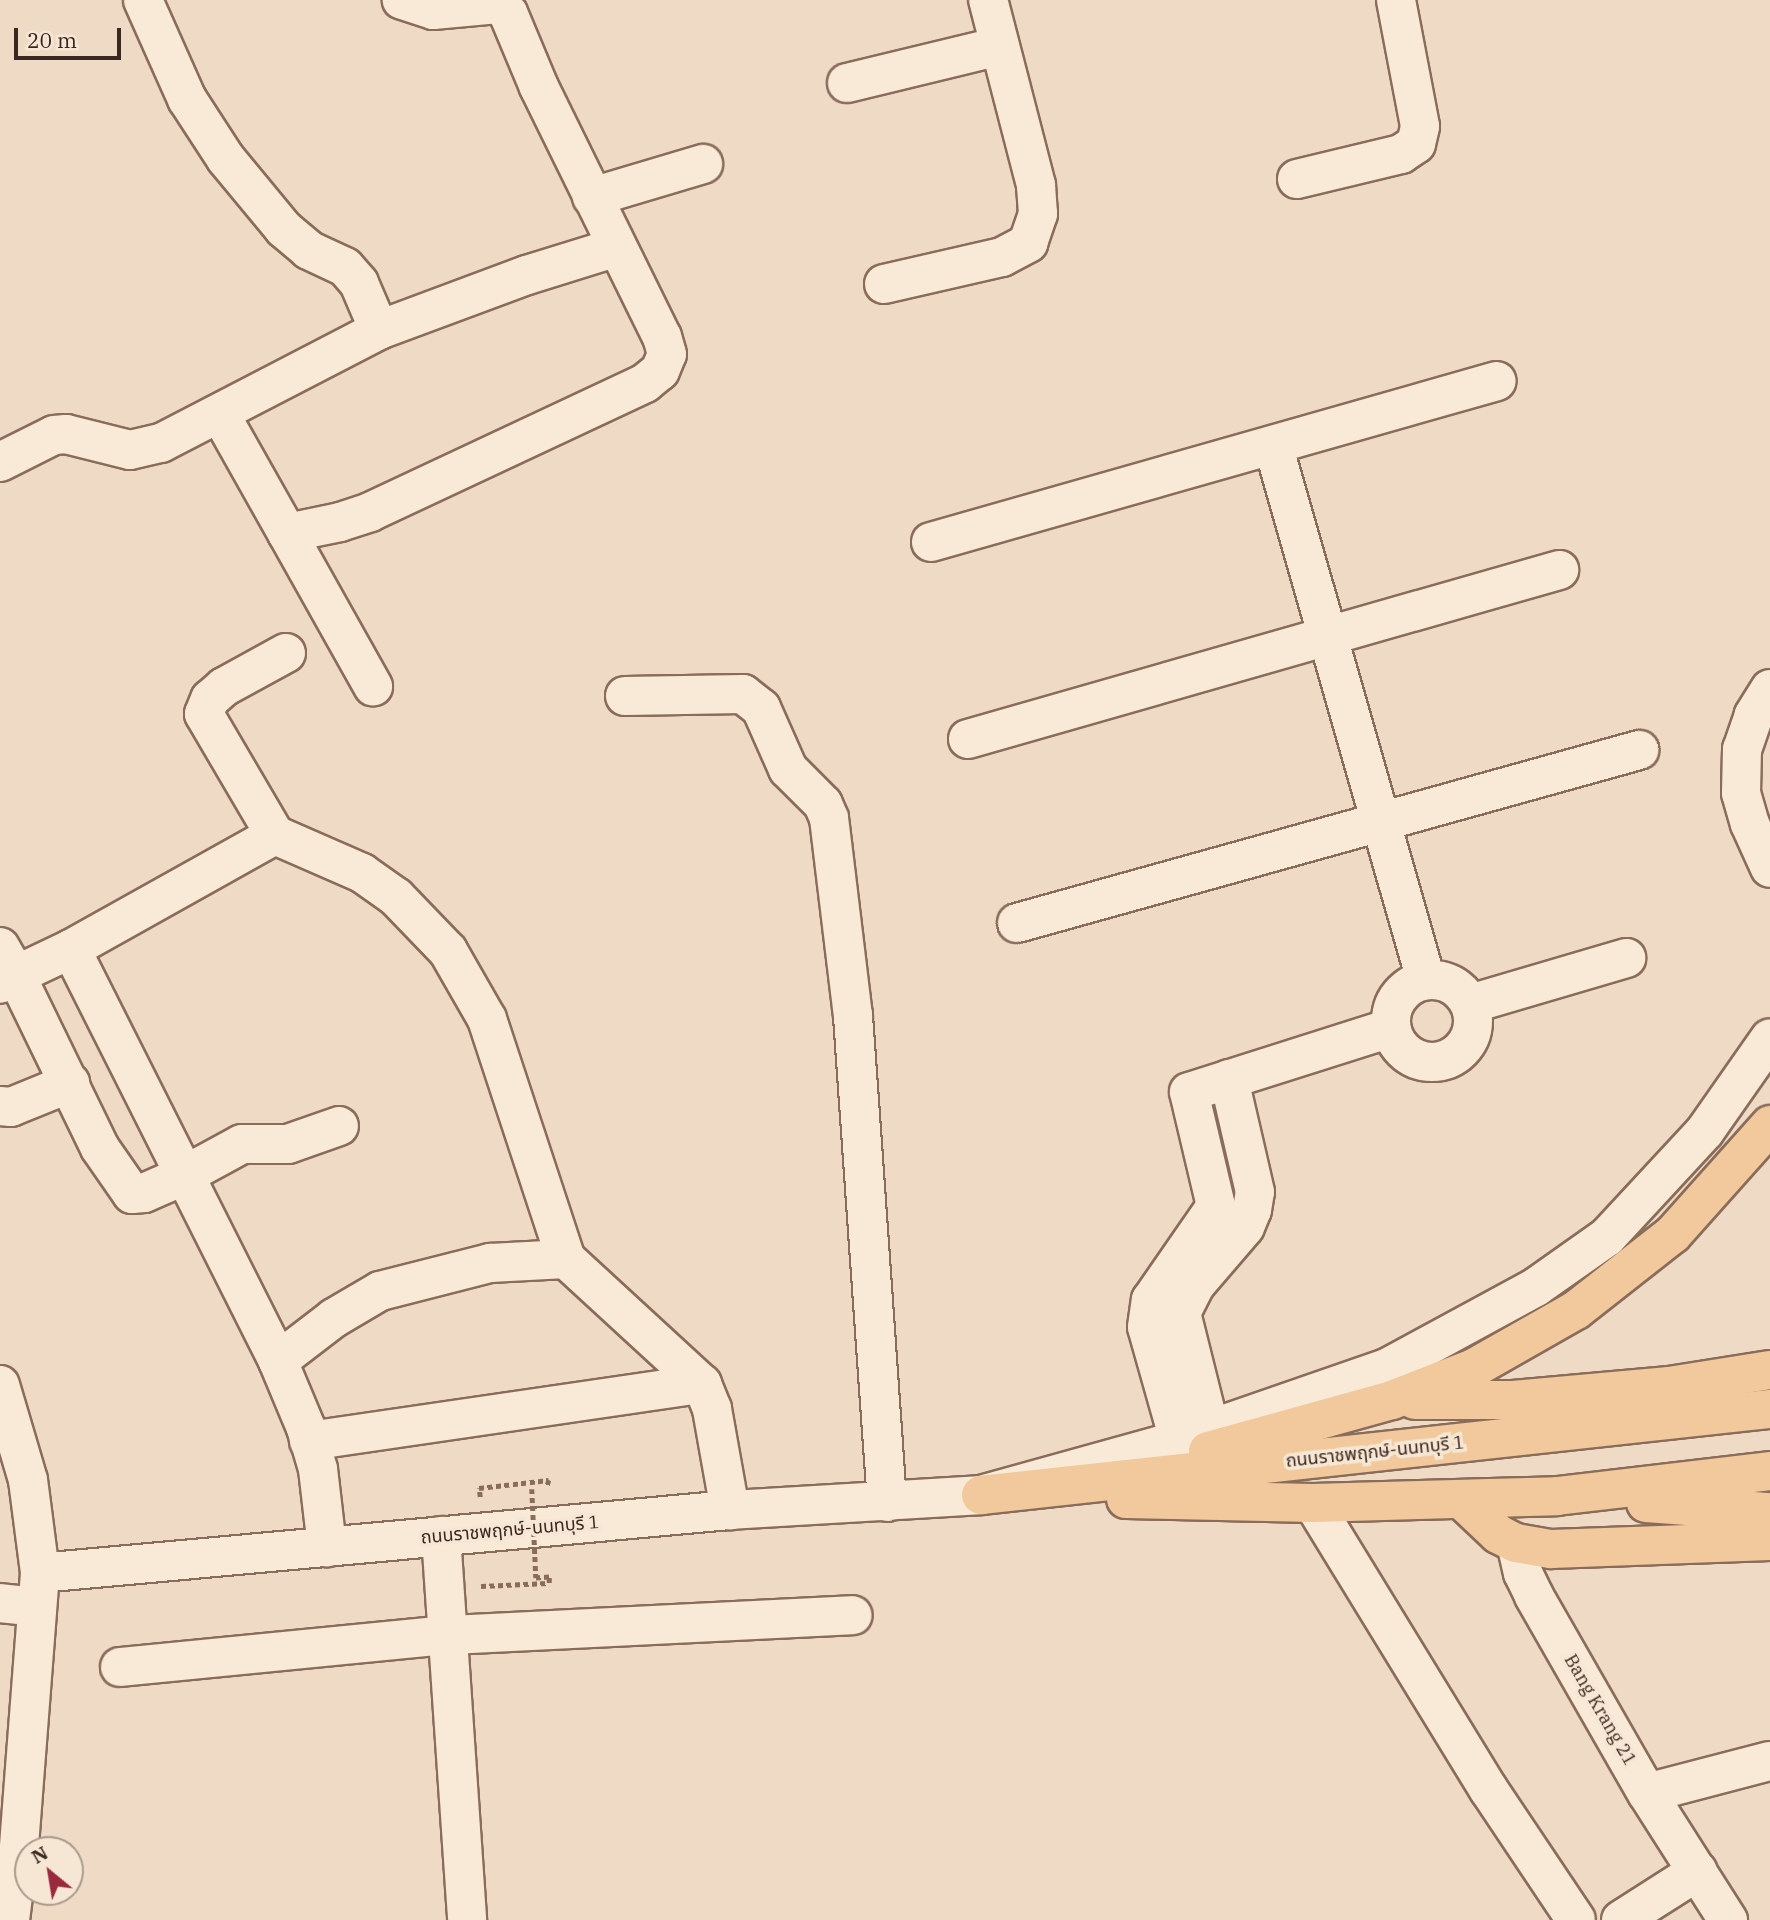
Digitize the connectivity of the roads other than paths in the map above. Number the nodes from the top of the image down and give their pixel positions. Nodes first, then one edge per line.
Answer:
1 (143, 0) edge
2 (402, 0) edge
3 (988, 0) edge
4 (1396, 0) edge
5 (1000, 46) junction
6 (847, 83) dead end
7 (703, 164) dead end
8 (1297, 179) dead end
9 (592, 197) junction
10 (617, 247) junction
11 (884, 284) dead end
12 (379, 330) junction
13 (1497, 381) dead end
14 (220, 414) junction
15 (1273, 445) junction
16 (0, 462) edge
17 (287, 533) junction
18 (931, 542) dead end
19 (1559, 570) dead end
20 (1328, 636) junction
21 (286, 653) dead end
22 (373, 686) dead end
23 (1770, 689) edge
24 (625, 696) dead end
25 (968, 739) dead end
26 (1639, 750) dead end
27 (1381, 821) junction
28 (275, 835) junction
29 (1770, 867) edge
30 (1017, 923) dead end
31 (71, 949) junction
32 (1626, 958) dead end
33 (5, 969) edge
34 (1426, 980) junction
35 (1470, 1004) junction
36 (1391, 1028) junction
37 (1770, 1038) edge
38 (1229, 1079) junction
39 (70, 1083) junction
40 (0, 1106) edge
41 (1770, 1125) edge
42 (339, 1126) dead end
43 (183, 1176) junction
44 (566, 1259) junction
45 (278, 1361) junction
46 (1770, 1370) edge
47 (702, 1384) junction
48 (1392, 1400) junction
49 (2, 1402) edge
50 (1770, 1409) edge
51 (1194, 1434) junction
52 (309, 1441) junction
53 (1770, 1471) edge
54 (1098, 1481) junction
55 (981, 1495) junction
56 (1558, 1496) junction
57 (1461, 1499) junction
58 (887, 1502) junction
59 (1313, 1503) junction
60 (730, 1510) junction
61 (1770, 1512) edge
62 (441, 1536) junction
63 (1770, 1541) edge
64 (1517, 1543) junction
65 (327, 1547) junction
66 (38, 1590) junction
67 (0, 1603) edge
68 (853, 1615) dead end
69 (449, 1635) junction
70 (120, 1667) dead end
71 (1770, 1761) edge
72 (1647, 1793) junction
73 (9, 1859) edge
74 (1698, 1871) junction
75 (9, 1920) edge
76 (467, 1920) edge
77 (1576, 1920) edge
78 (1621, 1920) edge
79 (1728, 1920) edge

1 - 12 street
2 - 9 street
3 - 5 street
4 - 8 street
5 - 6 street
5 - 11 street
7 - 9 street
9 - 10 street
10 - 12 street
10 - 17 street
12 - 14 street
13 - 15 street
14 - 16 street
14 - 17 street
15 - 18 street
15 - 20 street
17 - 22 street
19 - 20 street
20 - 25 street
20 - 27 street
21 - 28 street
23 - 29 street
24 - 58 street
26 - 27 street
27 - 30 street
27 - 34 street
28 - 31 street
28 - 44 street
31 - 33 street
31 - 43 street
32 - 35 street
33 - 39 street
34 - 35 street
34 - 36 street
35 - 36 street
36 - 38 street
37 - 51 street
38 - 51 street
38 - 51 street
39 - 40 street
39 - 43 street
41 - 48 main road
42 - 43 street
43 - 45 street
44 - 45 street
44 - 47 street
45 - 52 street
46 - 48 main road
47 - 52 street
47 - 60 street
48 - 54 main road
49 - 66 street
50 - 54 main road, ถนนราชพฤกษ์-นนทบุรี 1
51 - 55 street
52 - 65 street
53 - 56 main road, ถนนราชพฤกษ์-นนทบุรี 1
54 - 55 main road, ถนนราชพฤกษ์-นนทบุรี 1
55 - 58 street, ถนนราชพฤกษ์-นนทบุรี 1
55 - 59 main road, ถนนราชพฤกษ์-นนทบุรี 1
56 - 57 main road, ถนนราชพฤกษ์-นนทบุรี 1
56 - 61 main road
57 - 59 main road, ถนนราชพฤกษ์-นนทบุรี 1
57 - 64 main road
58 - 60 street, ถนนราชพฤกษ์-นนทบุรี 1
59 - 77 street
60 - 62 street, ถนนราชพฤกษ์-นนทบุรี 1
62 - 65 street, ถนนราชพฤกษ์-นนทบุรี 1
62 - 69 street
63 - 64 main road
64 - 72 street, Bang Krang 21
65 - 66 street, ถนนราชพฤกษ์-นนทบุรี 1
66 - 67 street, ถนนราชพฤกษ์-นนทบุรี 1
66 - 73 street
68 - 69 street
69 - 70 street
69 - 76 street
71 - 72 street
72 - 74 street, Bang Krang 21
73 - 75 street
74 - 78 street
74 - 79 street, Bang Krang 21

